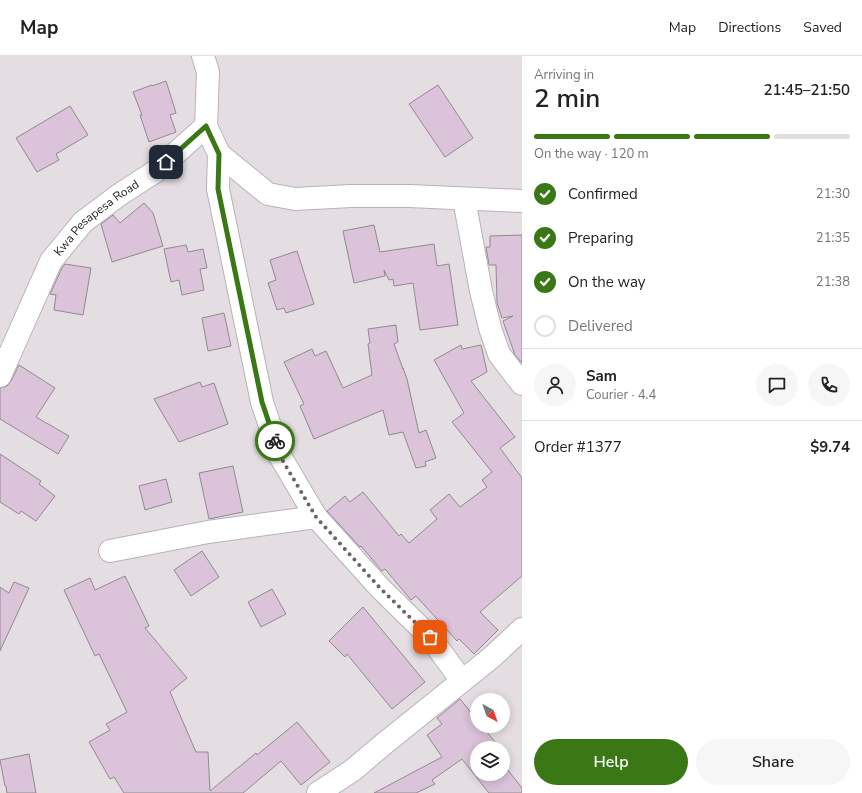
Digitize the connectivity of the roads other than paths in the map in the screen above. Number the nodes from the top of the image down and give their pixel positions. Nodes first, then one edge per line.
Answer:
1 (203, 56) edge
2 (206, 126) junction
3 (219, 154) junction
4 (464, 199) junction
5 (522, 202) edge
6 (0, 376) edge
7 (522, 384) edge
8 (316, 517) junction
9 (110, 551) dead end
10 (522, 629) edge
11 (462, 681) junction
12 (318, 793) edge

1 - 2 street
2 - 3 street
2 - 6 street, Kwa Pesapesa Road
3 - 4 street
3 - 8 street
4 - 5 street
4 - 7 street
8 - 9 street
8 - 11 street
10 - 11 street
11 - 12 street

